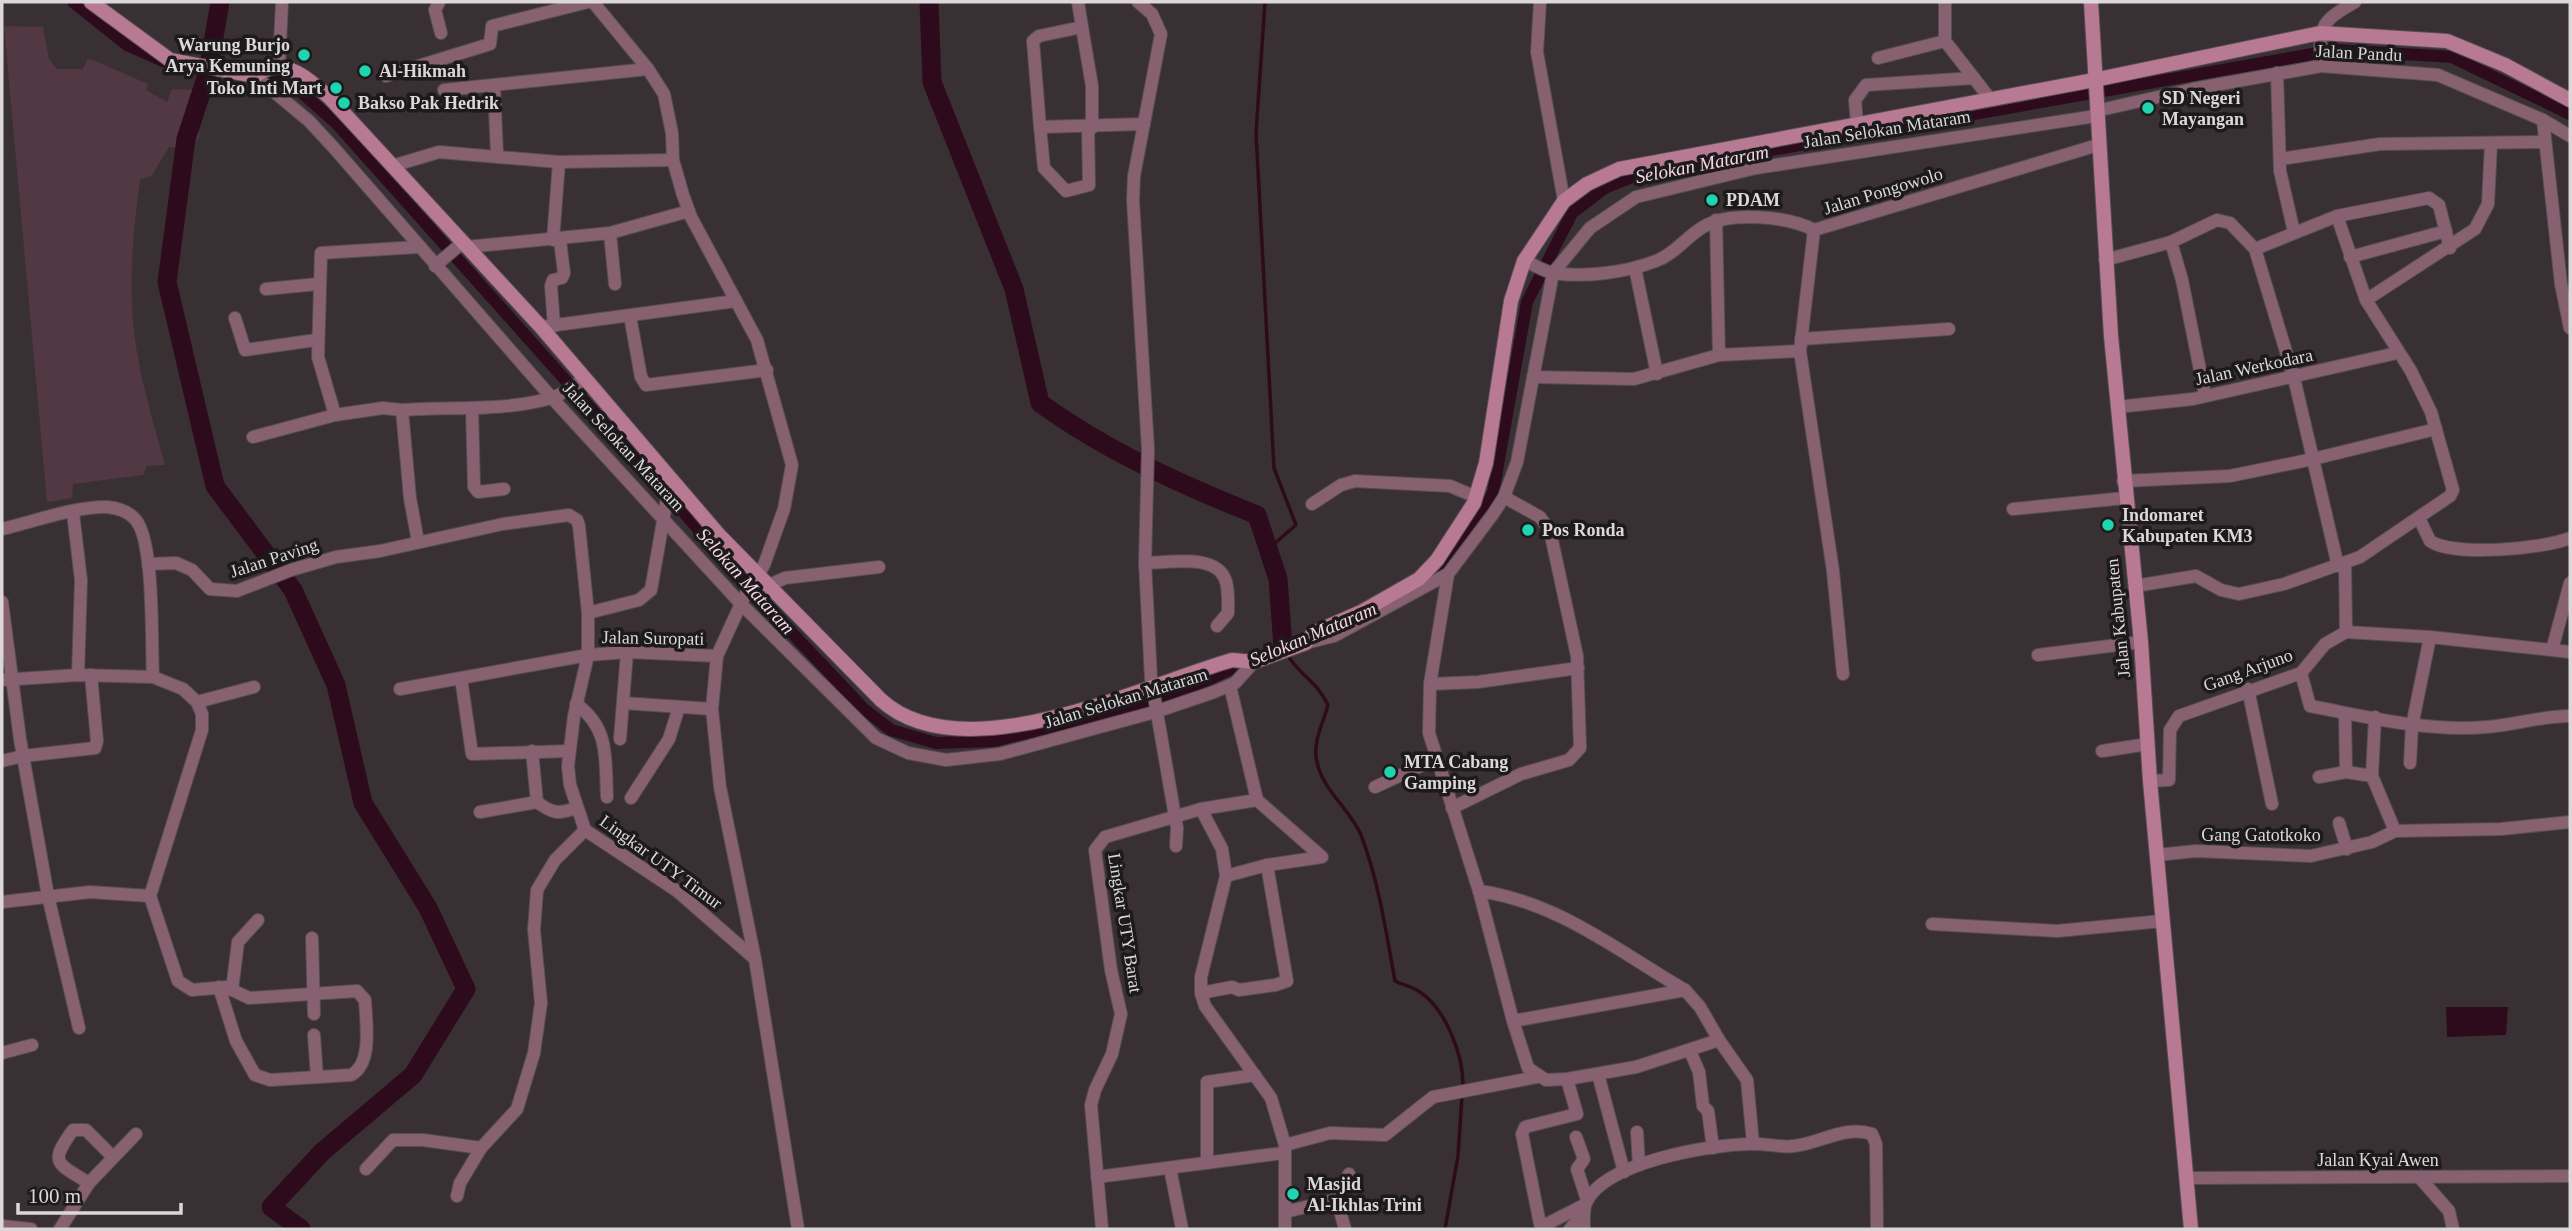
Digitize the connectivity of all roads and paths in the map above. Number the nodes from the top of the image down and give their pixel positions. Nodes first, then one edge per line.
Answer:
1 (91, 2) edge
2 (282, 2) edge
3 (439, 2) edge
4 (591, 2) edge
5 (1078, 2) edge
6 (1138, 2) edge
7 (1540, 2) edge
8 (1945, 2) edge
9 (2091, 2) edge
10 (2355, 2) edge
11 (1083, 27) junction
12 (441, 33) dead end
13 (2319, 38) junction
14 (1945, 41) junction
15 (1878, 58) dead end
16 (2321, 64) junction
17 (279, 65) junction
18 (648, 69) junction
19 (255, 73) junction
20 (2277, 73) junction
21 (386, 76) dead end
22 (1974, 78) junction
23 (2094, 82) junction
24 (494, 86) junction
25 (444, 90) dead end
26 (1991, 100) junction
27 (2570, 100) edge
28 (2096, 112) junction
29 (2543, 120) junction
30 (1144, 124) junction
31 (1857, 124) junction
32 (1040, 127) junction
33 (1090, 128) junction
34 (2570, 136) edge
35 (2544, 142) junction
36 (2491, 143) junction
37 (2098, 145) junction
38 (497, 155) junction
39 (2280, 159) junction
40 (673, 160) junction
41 (559, 162) junction
42 (392, 166) junction
43 (1564, 201) junction
44 (689, 211) junction
45 (2337, 216) junction
46 (1716, 220) junction
47 (1814, 230) junction
48 (2446, 230) junction
49 (2294, 232) junction
50 (610, 233) junction
51 (556, 240) junction
52 (2171, 242) junction
53 (462, 246) junction
54 (418, 247) junction
55 (2450, 248) junction
56 (2255, 249) junction
57 (2350, 257) junction
58 (2105, 260) junction
59 (1528, 262) junction
60 (438, 264) junction
61 (1635, 268) junction
62 (1549, 271) junction
63 (318, 284) junction
64 (614, 284) dead end
65 (266, 289) dead end
66 (2366, 300) junction
67 (736, 301) junction
68 (630, 316) junction
69 (235, 318) dead end
70 (548, 326) junction
71 (2570, 328) edge
72 (1950, 329) dead end
73 (316, 340) junction
74 (1801, 345) junction
75 (2397, 353) junction
76 (1719, 355) junction
77 (767, 370) junction
78 (1657, 374) junction
79 (1533, 377) junction
80 (2294, 378) junction
81 (579, 383) junction
82 (2205, 395) junction
83 (554, 397) junction
84 (2117, 407) junction
85 (472, 408) junction
86 (402, 411) junction
87 (335, 415) junction
88 (2436, 429) junction
89 (253, 437) dead end
90 (2313, 459) junction
91 (2123, 481) junction
92 (669, 484) junction
93 (504, 489) dead end
94 (1504, 497) junction
95 (2125, 498) junction
96 (1312, 504) dead end
97 (1482, 506) junction
98 (2013, 509) dead end
99 (73, 513) junction
100 (663, 515) junction
101 (2419, 518) junction
102 (2, 528) edge
103 (2570, 538) edge
104 (418, 542) junction
105 (148, 564) junction
106 (1146, 564) junction
107 (2341, 565) junction
108 (879, 567) dead end
109 (1448, 574) junction
110 (760, 580) junction
111 (2570, 583) edge
112 (2135, 586) junction
113 (743, 600) junction
114 (2, 602) edge
115 (588, 613) junction
116 (1217, 626) dead end
117 (2346, 632) junction
118 (2430, 637) junction
119 (1307, 640) junction
120 (2141, 642) junction
121 (2552, 650) junction
122 (627, 652) junction
123 (2570, 652) edge
124 (588, 655) junction
125 (2038, 655) dead end
126 (717, 656) junction
127 (1258, 660) junction
128 (1578, 668) junction
129 (2301, 673) junction
130 (1843, 674) dead end
131 (85, 675) junction
132 (153, 677) junction
133 (461, 678) junction
134 (7, 680) edge
135 (1430, 684) junction
136 (1230, 686) junction
137 (254, 687) dead end
138 (400, 689) dead end
139 (2248, 689) junction
140 (1154, 691) junction
141 (197, 702) junction
142 (623, 702) junction
143 (576, 704) junction
144 (679, 707) junction
145 (712, 709) junction
146 (1155, 710) junction
147 (2345, 715) junction
148 (2570, 716) edge
149 (2375, 717) junction
150 (2412, 726) junction
151 (620, 739) dead end
152 (2148, 744) junction
153 (531, 751) junction
154 (569, 751) junction
155 (2102, 751) dead end
156 (23, 755) junction
157 (1436, 759) junction
158 (2, 761) edge
159 (2410, 763) dead end
160 (2346, 772) junction
161 (2372, 776) junction
162 (2319, 777) dead end
163 (2150, 782) junction
164 (1375, 787) dead end
165 (607, 797) dead end
166 (631, 797) dead end
167 (1257, 800) junction
168 (537, 802) junction
169 (2272, 804) dead end
170 (577, 808) junction
171 (1452, 808) junction
172 (1201, 809) junction
173 (480, 812) dead end
174 (1174, 814) junction
175 (2570, 822) edge
176 (2339, 823) dead end
177 (585, 830) junction
178 (2395, 831) junction
179 (1176, 846) dead end
180 (2347, 849) junction
181 (2157, 855) junction
182 (1267, 866) junction
183 (1227, 876) junction
184 (1479, 891) junction
185 (48, 896) junction
186 (150, 896) junction
187 (2, 902) edge
188 (258, 920) dead end
189 (2162, 921) junction
190 (1932, 924) dead end
191 (312, 938) dead end
192 (755, 959) junction
193 (219, 987) junction
194 (232, 990) junction
195 (1685, 990) junction
196 (313, 993) junction
197 (1201, 993) junction
198 (314, 1014) dead end
199 (1513, 1021) junction
200 (79, 1028) dead end
201 (314, 1035) dead end
202 (1719, 1040) junction
203 (32, 1045) dead end
204 (1690, 1051) junction
205 (2, 1054) edge
206 (1598, 1074) junction
207 (1255, 1075) junction
208 (317, 1077) junction
209 (1537, 1077) junction
210 (1567, 1079) junction
211 (1637, 1132) dead end
212 (136, 1135) dead end
213 (1576, 1138) dead end
214 (1753, 1143) junction
215 (1713, 1148) junction
216 (481, 1149) junction
217 (1284, 1149) junction
218 (112, 1156) junction
219 (1207, 1163) junction
220 (1639, 1165) junction
221 (1170, 1168) junction
222 (366, 1169) dead end
223 (1624, 1172) junction
224 (1349, 1174) dead end
225 (2570, 1176) edge
226 (1097, 1177) junction
227 (2418, 1177) junction
228 (2186, 1178) junction
229 (89, 1183) junction
230 (457, 1196) dead end
231 (1334, 1200) junction
232 (1585, 1206) junction
233 (1285, 1212) junction
234 (2, 1226) edge
235 (31, 1229) edge
236 (60, 1229) edge
237 (798, 1229) edge
238 (1102, 1229) edge
239 (1182, 1229) edge
240 (1281, 1229) edge
241 (1345, 1229) edge
242 (1570, 1229) edge
243 (1584, 1229) edge
244 (1877, 1229) edge
245 (2191, 1229) edge
246 (2453, 1229) edge

1 - 19 street
2 - 17 street
3 - 12 street
4 - 18 street, Lingkar UTY Timur
4 - 21 street
5 - 11 street
6 - 30 street
7 - 43 street
8 - 14 street
9 - 23 street, Jalan Kabupaten
10 - 13 street
11 - 32 street
11 - 33 street
13 - 16 street
13 - 23 street
13 - 27 street
14 - 15 street
14 - 22 street
16 - 20 street, Jalan Pandu
16 - 29 street, Jalan Pandu
17 - 19 street
17 - 42 street, Jalan Selokan Mataram
18 - 24 street
18 - 40 street, Lingkar UTY Timur
19 - 54 street, Jalan Selokan Mataram
20 - 28 street, Jalan Pandu
20 - 39 street
22 - 26 street
22 - 31 street
23 - 26 street
23 - 28 street, Jalan Kabupaten
24 - 25 street
24 - 38 street
26 - 31 street
28 - 37 street, Jalan Kabupaten
28 - 62 street, Jalan Selokan Mataram
29 - 34 street, Jalan Pandu
29 - 35 street
30 - 33 street
30 - 106 street
31 - 43 street
32 - 33 street
32 - 33 street
35 - 36 street
35 - 71 street
36 - 39 street
36 - 55 street
37 - 47 street, Jalan Pongowolo
37 - 58 street, Jalan Kabupaten
38 - 41 street
38 - 42 street
39 - 49 street
40 - 41 street
40 - 44 street, Lingkar UTY Timur
41 - 51 street
42 - 53 street, Jalan Selokan Mataram
43 - 59 street
44 - 50 street
44 - 67 street, Lingkar UTY Timur
45 - 48 street
45 - 49 street
45 - 57 street
46 - 47 street
46 - 61 street
46 - 76 street
47 - 74 street, Jalan Pongowolo
48 - 55 street
48 - 57 street
49 - 56 street
50 - 51 street
50 - 64 street
51 - 53 street
51 - 70 street
52 - 56 street
52 - 58 street
52 - 82 street
53 - 60 street
53 - 70 street, Jalan Selokan Mataram
54 - 60 street, Jalan Selokan Mataram
54 - 63 street
55 - 66 street
56 - 80 street
57 - 66 street
58 - 84 street, Jalan Kabupaten
59 - 62 street
59 - 97 street
60 - 83 street, Jalan Selokan Mataram
61 - 62 street
61 - 78 street
62 - 79 street, Jalan Selokan Mataram
63 - 65 street
63 - 73 street
66 - 75 street
67 - 68 street
67 - 77 street, Lingkar UTY Timur
68 - 70 street
68 - 77 street
69 - 73 street
70 - 81 street, Jalan Selokan Mataram
72 - 74 street
73 - 87 street
74 - 76 street
74 - 130 street, Jalan Pongowolo
75 - 80 street, Jalan Werkodara
75 - 88 street
76 - 78 street
77 - 110 street, Lingkar UTY Timur
78 - 79 street
79 - 94 street, Jalan Selokan Mataram
80 - 82 street, Jalan Werkodara
80 - 90 street
81 - 83 street
81 - 92 street, Jalan Selokan Mataram
82 - 84 street, Jalan Werkodara
83 - 85 street
83 - 100 street, Jalan Selokan Mataram
84 - 91 street, Jalan Kabupaten
85 - 86 street
85 - 93 street
86 - 87 street
86 - 104 street
87 - 89 street
88 - 90 street
88 - 101 street
90 - 91 street
90 - 107 street
91 - 95 street, Jalan Kabupaten
92 - 100 street
92 - 110 street, Jalan Selokan Mataram
94 - 97 street, Jalan Selokan Mataram
94 - 128 street
95 - 98 street
95 - 112 street, Jalan Kabupaten
96 - 97 street
97 - 109 street, Jalan Selokan Mataram
97 - 119 street
99 - 102 street
99 - 105 street
99 - 131 street
100 - 113 street, Jalan Selokan Mataram
100 - 115 street
101 - 103 street
101 - 107 street
104 - 105 street, Jalan Paving
104 - 115 street, Jalan Paving
105 - 132 street
106 - 116 street
106 - 140 street
107 - 112 street
107 - 117 street
108 - 110 street
109 - 119 street, Jalan Selokan Mataram
109 - 135 street
110 - 113 street, Lingkar UTY Timur
110 - 140 street, Jalan Selokan Mataram
111 - 121 street
112 - 120 street, Jalan Kabupaten
113 - 126 street, Lingkar UTY Timur
113 - 146 street, Jalan Selokan Mataram
114 - 134 street
115 - 124 street, Lingkar UTY Timur
117 - 118 street
117 - 129 street, Gang Arjuno
118 - 121 street
118 - 150 street
119 - 127 street, Jalan Selokan Mataram
120 - 125 street
120 - 152 street, Jalan Kabupaten
121 - 123 street
122 - 124 street, Jalan Suropati
122 - 126 street, Jalan Suropati
122 - 142 street
124 - 133 street, Jalan Suropati
124 - 143 street, Lingkar UTY Timur
126 - 145 street, Lingkar UTY Timur
127 - 136 street, Jalan Selokan Mataram
127 - 140 street, Jalan Selokan Mataram
128 - 135 street
128 - 171 street
129 - 139 street, Gang Arjuno
129 - 147 street
131 - 132 street
131 - 134 street
131 - 156 street
132 - 141 street
133 - 138 street, Jalan Suropati
133 - 153 street
134 - 156 street
135 - 157 street
136 - 146 street, Jalan Selokan Mataram
136 - 167 street
137 - 141 street
139 - 163 street, Gang Arjuno
139 - 169 street
140 - 146 street
141 - 186 street
142 - 144 street
142 - 151 street
143 - 154 street, Lingkar UTY Timur
143 - 165 street
144 - 145 street
144 - 166 street
145 - 192 street, Lingkar UTY Timur
146 - 174 street
147 - 149 street
147 - 160 street
148 - 150 street
149 - 150 street
149 - 161 street
150 - 159 street
152 - 155 street
152 - 163 street, Jalan Kabupaten
153 - 154 street
153 - 168 street
154 - 170 street, Lingkar UTY Timur
156 - 158 street
156 - 185 street
157 - 164 street
157 - 171 street
160 - 161 street
160 - 162 street
161 - 178 street
163 - 181 street, Jalan Kabupaten
167 - 172 street, Lingkar UTY Barat
167 - 182 street
168 - 170 street
168 - 173 street
170 - 177 street, Lingkar UTY Timur
171 - 184 street
172 - 174 street, Lingkar UTY Barat
172 - 183 street
174 - 179 street
174 - 226 street, Lingkar UTY Barat
175 - 178 street, Gang Gatotkoko
176 - 180 street
177 - 192 street, Lingkar UTY Timur
177 - 216 street
178 - 180 street, Gang Gatotkoko
180 - 181 street, Gang Gatotkoko
181 - 189 street, Jalan Kabupaten
182 - 183 street
182 - 197 street
183 - 197 street
184 - 195 street
184 - 199 street
185 - 186 street
185 - 187 street
185 - 200 street
186 - 193 street
188 - 194 street
189 - 190 street
189 - 228 street, Jalan Kabupaten
191 - 196 street
192 - 237 street, Lingkar UTY Timur
193 - 194 street
193 - 208 street
194 - 196 street
195 - 199 street
195 - 202 street
196 - 198 street
196 - 208 street
197 - 207 street
199 - 209 street
201 - 208 street
202 - 204 street
202 - 214 street
203 - 205 street
204 - 206 street
204 - 215 street
206 - 210 street
206 - 223 street
207 - 217 street
207 - 219 street
209 - 210 street
209 - 217 street
210 - 232 street
211 - 220 street
212 - 218 street
213 - 232 street
214 - 215 street
214 - 244 street
215 - 220 street
216 - 222 street
216 - 230 street
217 - 219 street
217 - 233 street
218 - 229 street
218 - 229 street
219 - 221 street
220 - 223 street
221 - 226 street
221 - 239 street
223 - 232 street
224 - 231 street
225 - 227 street, Jalan Kyai Awen
226 - 238 street, Lingkar UTY Barat
227 - 228 street, Jalan Kyai Awen
227 - 246 street
228 - 245 street, Jalan Kabupaten
229 - 236 street
231 - 233 street
231 - 241 street
232 - 242 street
232 - 243 street
233 - 240 street
234 - 235 street

